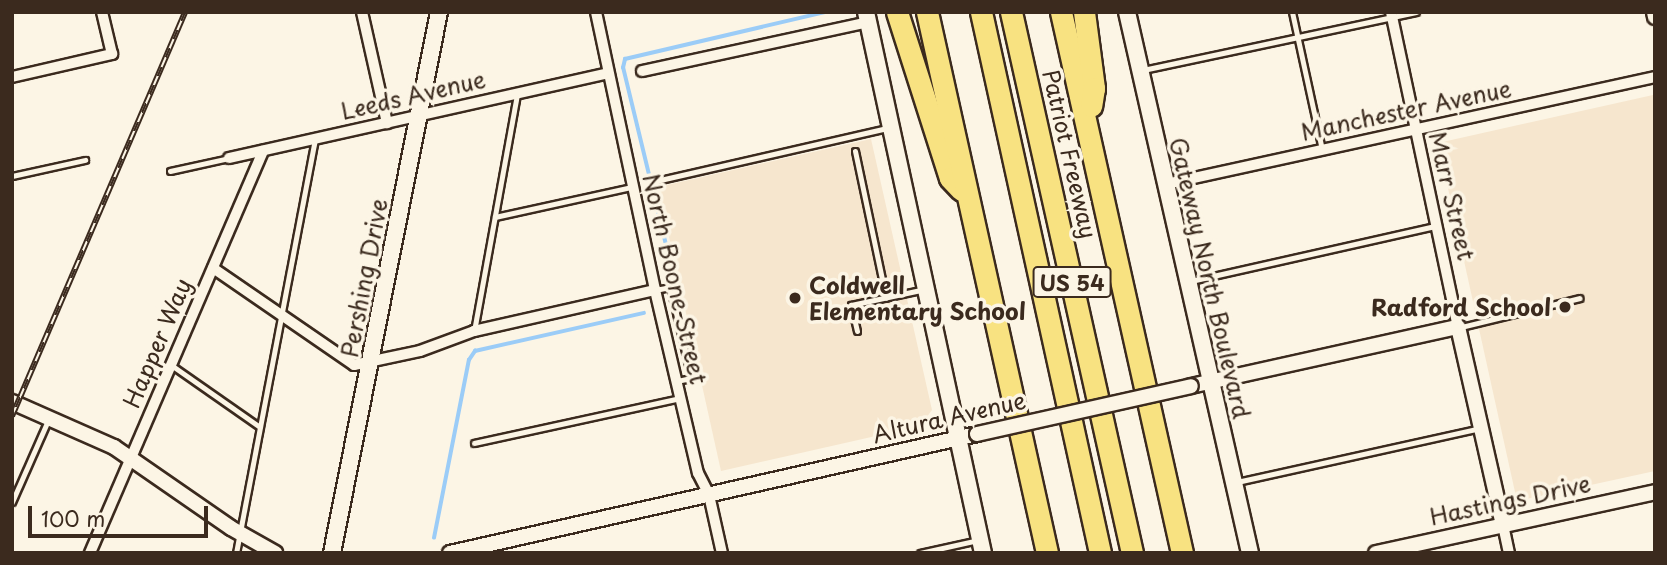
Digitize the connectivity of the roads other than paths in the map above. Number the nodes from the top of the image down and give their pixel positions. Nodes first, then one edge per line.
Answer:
1 (102, 12) edge
2 (362, 12) edge
3 (439, 12) edge
4 (596, 12) edge
5 (897, 12) edge
6 (927, 12) edge
7 (981, 12) edge
8 (1012, 12) edge
9 (1061, 12) edge
10 (1084, 12) edge
11 (1127, 12) edge
12 (1292, 12) edge
13 (1416, 12) edge
14 (1392, 15) edge
15 (867, 17) edge
16 (1297, 37) junction
17 (642, 71) dead end
18 (1140, 71) junction
19 (606, 74) junction
20 (12, 77) edge
21 (1655, 77) edge
22 (517, 93) junction
23 (419, 116) junction
24 (387, 123) junction
25 (1089, 126) junction
26 (891, 127) junction
27 (1414, 129) junction
28 (315, 139) junction
29 (263, 150) junction
30 (855, 150) dead end
31 (1322, 150) junction
32 (229, 158) joint
33 (85, 160) dead end
34 (170, 171) dead end
35 (12, 176) edge
36 (656, 181) dead end
37 (1166, 184) junction
38 (632, 187) junction
39 (968, 197) junction
40 (495, 217) junction
41 (1436, 226) junction
42 (213, 268) junction
43 (1188, 281) junction
44 (925, 289) junction
45 (655, 290) junction
46 (886, 298) junction
47 (1580, 298) dead end
48 (281, 316) junction
49 (1458, 327) junction
50 (474, 331) junction
51 (857, 331) dead end
52 (371, 363) junction
53 (171, 365) junction
54 (1210, 383) junction
55 (681, 398) junction
56 (12, 402) edge
57 (49, 418) junction
58 (260, 426) junction
59 (1481, 428) junction
60 (958, 438) junction
61 (474, 443) dead end
62 (130, 458) junction
63 (1234, 482) junction
64 (1655, 492) edge
65 (709, 495) junction
66 (12, 502) edge
67 (1503, 525) junction
68 (240, 534) junction
69 (982, 546) edge
70 (90, 553) edge
71 (236, 553) edge
72 (275, 553) edge
73 (332, 553) edge
74 (450, 553) edge
75 (722, 553) edge
76 (920, 553) edge
77 (1047, 553) edge
78 (1100, 553) edge
79 (1132, 553) edge
80 (1182, 553) edge
81 (1250, 553) edge
82 (1376, 553) edge
83 (1509, 553) edge

1 - 20 street
2 - 24 street
3 - 23 main road, Pershing Drive
4 - 19 street, North Boone Street
5 - 39 highway
6 - 39 highway
7 - 78 highway, US 54
8 - 79 highway, Patriot Freeway / US 54
9 - 25 highway
10 - 25 highway
11 - 18 main road, Gateway North Boulevard
12 - 16 lane
13 - 14 lane
14 - 16 lane
14 - 27 street, Marr Street
15 - 17 street
15 - 26 main road
16 - 18 lane
16 - 31 lane
18 - 37 main road, Gateway North Boulevard
19 - 22 street, Leeds Avenue
19 - 38 street, North Boone Street
21 - 27 street, Manchester Avenue
22 - 23 street, Leeds Avenue
22 - 40 lane
23 - 24 street, Leeds Avenue
23 - 52 main road, Pershing Drive
24 - 28 street, Leeds Avenue
25 - 80 highway
26 - 36 lane
26 - 44 main road
27 - 31 street, Manchester Avenue
27 - 41 street, Marr Street
28 - 29 street, Leeds Avenue
28 - 48 lane
29 - 32 street, Leeds Avenue
29 - 42 street, Happer Way
30 - 46 lane
31 - 37 street, Manchester Avenue
32 - 34 lane
33 - 35 lane
37 - 43 main road, Gateway North Boulevard
38 - 40 lane
38 - 45 street, North Boone Street
39 - 77 highway
40 - 50 lane
41 - 43 lane
41 - 49 street, Marr Street
42 - 48 street
42 - 53 street, Happer Way
43 - 54 main road, Gateway North Boulevard
44 - 46 lane
44 - 60 main road
45 - 50 street
45 - 55 street, North Boone Street
46 - 51 lane
47 - 49 lane
48 - 52 street
48 - 58 lane
49 - 54 street, Altura Avenue
49 - 59 street, Marr Street
50 - 52 street
52 - 73 main road, Pershing Drive
53 - 58 lane
53 - 62 street, Happer Way
54 - 60 street, Altura Avenue, bridge
54 - 63 main road, Gateway North Boulevard
55 - 61 lane
55 - 65 street, North Boone Street
56 - 57 street
57 - 62 street
57 - 66 lane
58 - 68 lane
59 - 63 lane
59 - 67 street, Marr Street
60 - 65 street, Altura Avenue
60 - 69 main road
62 - 68 street
62 - 70 street, Happer Way
63 - 81 main road, Gateway North Boulevard
64 - 67 street, Hastings Drive
65 - 74 street, Altura Avenue
65 - 75 street, North Boone Street
67 - 82 street, Hastings Drive
67 - 83 street, Marr Street
68 - 71 lane
68 - 72 street
69 - 76 lane

